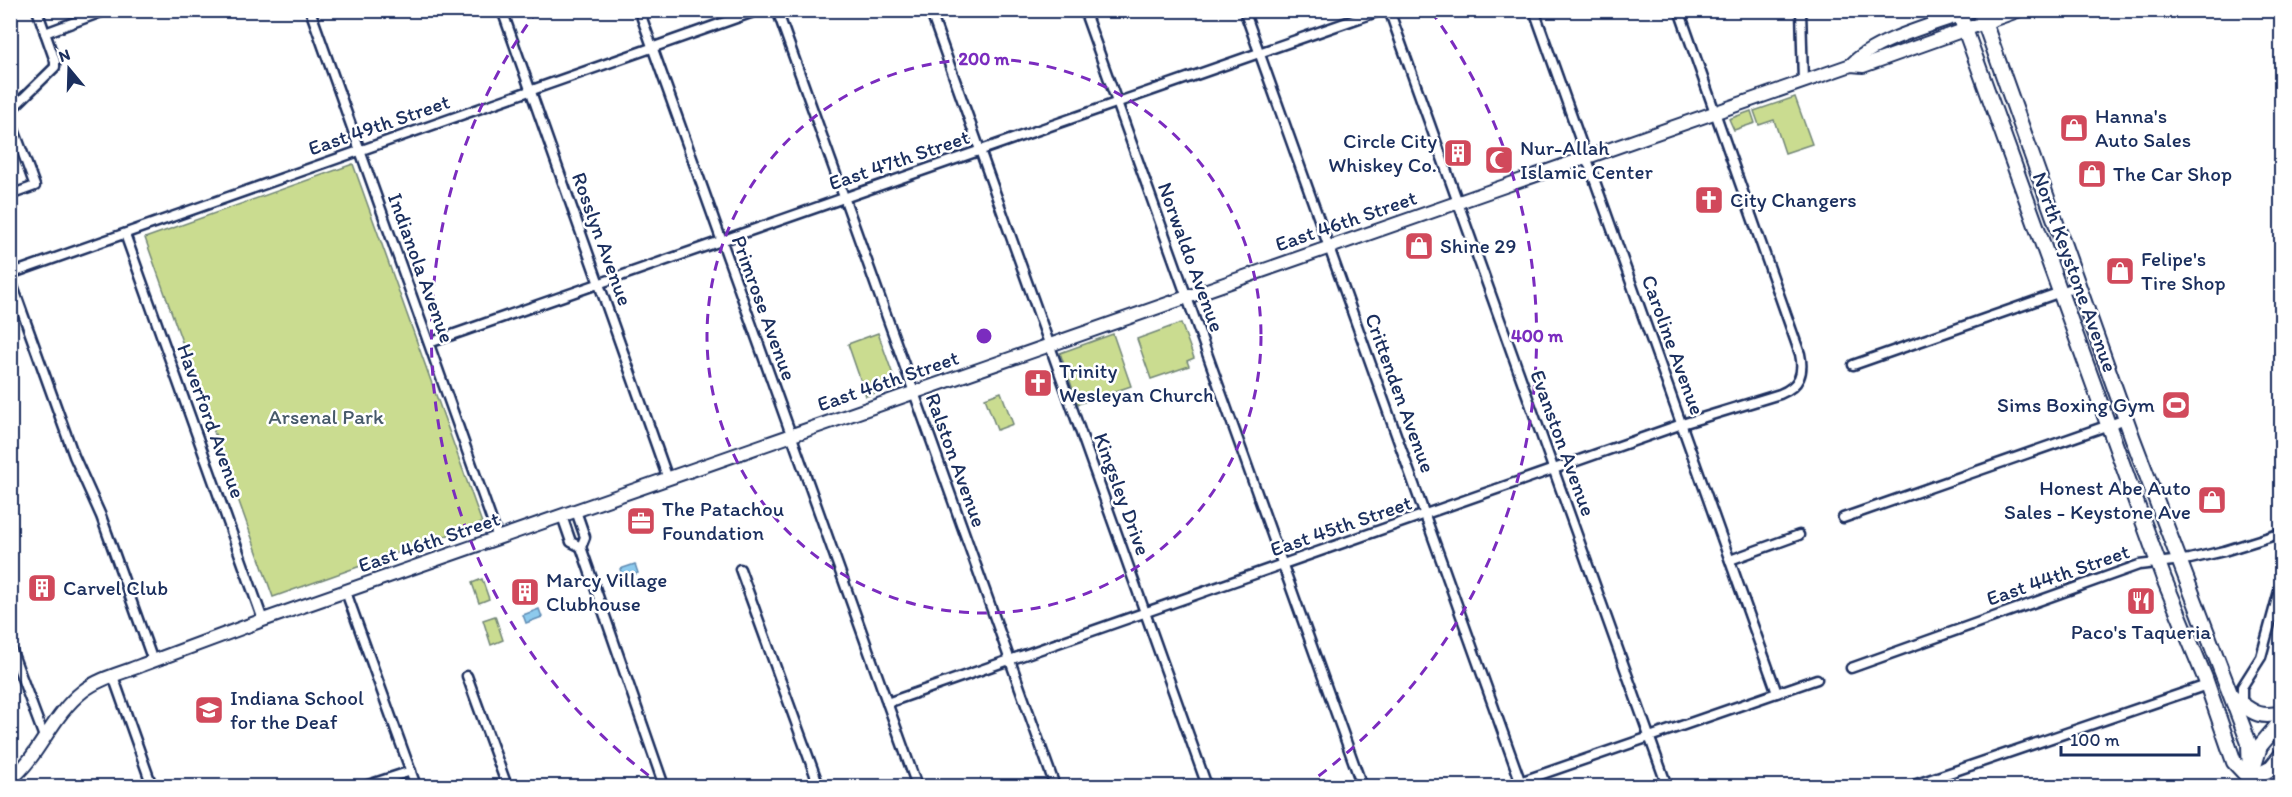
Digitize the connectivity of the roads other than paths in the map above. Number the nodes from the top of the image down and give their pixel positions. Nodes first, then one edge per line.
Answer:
1 (37, 10) edge
2 (107, 10) edge
3 (310, 10) edge
4 (502, 10) edge
5 (639, 10) edge
6 (759, 10) edge
7 (777, 10) edge
8 (930, 10) edge
9 (1084, 10) edge
10 (1244, 10) edge
11 (1382, 10) edge
12 (1389, 10) edge
13 (1534, 10) edge
14 (1679, 10) edge
15 (1801, 10) edge
16 (2020, 10) edge
17 (1964, 12) edge
18 (1982, 17) edge
19 (1965, 30) junction
20 (45, 33) junction
21 (652, 48) junction
22 (1259, 53) junction
23 (1851, 65) junction
24 (1803, 82) junction
25 (530, 91) junction
26 (1117, 103) junction
27 (1715, 113) junction
28 (360, 151) junction
29 (980, 151) junction
30 (1586, 158) junction
31 (10, 195) edge
32 (844, 198) junction
33 (1458, 203) junction
34 (125, 234) junction
35 (721, 241) junction
36 (1328, 248) junction
37 (10, 276) edge
38 (599, 284) junction
39 (2078, 286) junction
40 (2060, 292) junction
41 (1186, 298) junction
42 (429, 343) junction
43 (1049, 346) junction
44 (1853, 365) dead end
45 (913, 393) junction
46 (2126, 419) junction
47 (1682, 424) junction
48 (2107, 425) junction
49 (790, 436) junction
50 (1554, 470) junction
51 (668, 479) junction
52 (576, 511) junction
53 (562, 516) junction
54 (1425, 516) junction
55 (1843, 518) dead end
56 (2282, 533) edge
57 (1799, 535) dead end
58 (498, 538) junction
59 (581, 547) junction
60 (1730, 560) junction
61 (2178, 561) junction
62 (2158, 563) junction
63 (1282, 565) junction
64 (740, 570) dead end
65 (2282, 580) edge
66 (346, 592) junction
67 (1145, 613) junction
68 (263, 620) junction
69 (10, 646) edge
70 (153, 661) junction
71 (1010, 661) junction
72 (1851, 668) dead end
73 (113, 676) junction
74 (467, 676) dead end
75 (1817, 679) dead end
76 (2207, 685) junction
77 (1777, 693) junction
78 (2237, 701) junction
79 (886, 703) junction
80 (2282, 713) edge
81 (2282, 720) edge
82 (44, 737) junction
83 (1650, 737) junction
84 (2282, 754) edge
85 (411, 771) junction
86 (10, 780) edge
87 (1521, 784) edge
88 (2249, 784) edge
89 (152, 786) edge
90 (365, 786) edge
91 (416, 786) edge
92 (507, 786) edge
93 (664, 786) edge
94 (819, 786) edge
95 (917, 786) edge
96 (1054, 786) edge
97 (1207, 786) edge
98 (1362, 786) edge
99 (1508, 786) edge
100 (1667, 786) edge
101 (1911, 786) edge

1 - 20 street
2 - 20 street
3 - 28 street, Indianola Avenue
4 - 25 street, Rosslyn Avenue
5 - 21 street, Primrose Avenue
6 - 21 street, East 49th Street
7 - 32 street, Ralston Avenue
8 - 29 street, Kingsley Drive
9 - 26 street, Norwaldo Avenue
10 - 22 street, Crittenden Avenue
11 - 22 street, East 47th Street
12 - 33 street, Evanston Avenue
13 - 30 street, Caroline Avenue
14 - 27 street
15 - 24 street
16 - 18 main road, East 46th Street
17 - 19 main road, North Keystone Avenue
17 - 23 main road, East 46th Street
18 - 19 main road, East 46th Street
18 - 39 main road, North Keystone Avenue
19 - 23 main road, East 46th Street
19 - 40 main road, North Keystone Avenue
20 - 31 street
21 - 25 street, East 49th Street
21 - 35 street, Primrose Avenue
22 - 26 street, East 47th Street
22 - 36 street, Crittenden Avenue
23 - 24 main road, East 46th Street
24 - 27 main road, East 46th Street
25 - 28 street, East 49th Street
25 - 38 street, Rosslyn Avenue
26 - 29 street, East 47th Street
26 - 41 street, Norwaldo Avenue
27 - 30 main road, East 46th Street
27 - 47 street, East 45th Street
28 - 34 street, East 49th Street
28 - 42 street, Indianola Avenue
29 - 32 street, East 47th Street
29 - 43 street, Kingsley Drive
30 - 33 main road, East 46th Street
30 - 47 street, Caroline Avenue
32 - 35 street, East 47th Street
32 - 45 street, Ralston Avenue
33 - 36 main road, East 46th Street
33 - 50 street, Evanston Avenue
34 - 37 street, East 49th Street
34 - 68 street, Haverford Avenue
35 - 38 street, East 47th Street
35 - 49 street, Primrose Avenue
36 - 41 main road, East 46th Street
36 - 54 street, Crittenden Avenue
37 - 70 street
38 - 42 street, East 47th Street
38 - 51 street, Rosslyn Avenue
39 - 40 street
39 - 46 main road, North Keystone Avenue
40 - 44 street
40 - 48 main road, North Keystone Avenue
41 - 43 main road, East 46th Street
41 - 63 street, Norwaldo Avenue
42 - 58 street, Indianola Avenue
43 - 45 main road, East 46th Street
43 - 67 street, Kingsley Drive
45 - 49 main road, East 46th Street
45 - 71 street, Ralston Avenue
46 - 48 street
46 - 61 main road, North Keystone Avenue
47 - 50 street, East 45th Street
47 - 60 street, Caroline Avenue
48 - 55 street
48 - 62 main road, North Keystone Avenue
49 - 51 main road, East 46th Street
49 - 79 street, Primrose Avenue
50 - 54 street, East 45th Street
50 - 83 street, Evanston Avenue
51 - 52 main road, East 46th Street
52 - 53 main road, East 46th Street
52 - 59 street
53 - 58 main road, East 46th Street
53 - 59 street
54 - 63 street, East 45th Street
54 - 87 street, Crittenden Avenue
56 - 61 street, East 44th Street
57 - 60 street
58 - 66 main road, East 46th Street
59 - 93 street
60 - 77 street, Caroline Avenue
61 - 62 street, East 44th Street
61 - 78 main road, North Keystone Avenue
62 - 72 street, East 44th Street
62 - 76 main road, North Keystone Avenue
63 - 67 street, East 45th Street
63 - 98 street, Norwaldo Avenue
64 - 94 street
65 - 78 street
66 - 68 main road, East 46th Street
66 - 85 street
67 - 71 street, East 45th Street
67 - 97 street, Kingsley Drive
68 - 70 main road, East 46th Street
69 - 82 street
70 - 73 main road, East 46th Street
71 - 79 street, East 45th Street
71 - 96 street, Ralston Avenue
73 - 82 main road, East 46th Street
73 - 89 street
74 - 92 street
75 - 77 street
76 - 88 main road, North Keystone Avenue
76 - 101 street
77 - 83 street
78 - 80 main road
78 - 88 main road, North Keystone Avenue
79 - 95 street, Primrose Avenue
81 - 88 main road
82 - 86 main road, East 46th Street
83 - 87 street
83 - 100 street, Evanston Avenue
84 - 88 main road
85 - 90 street
85 - 91 street
87 - 99 street

